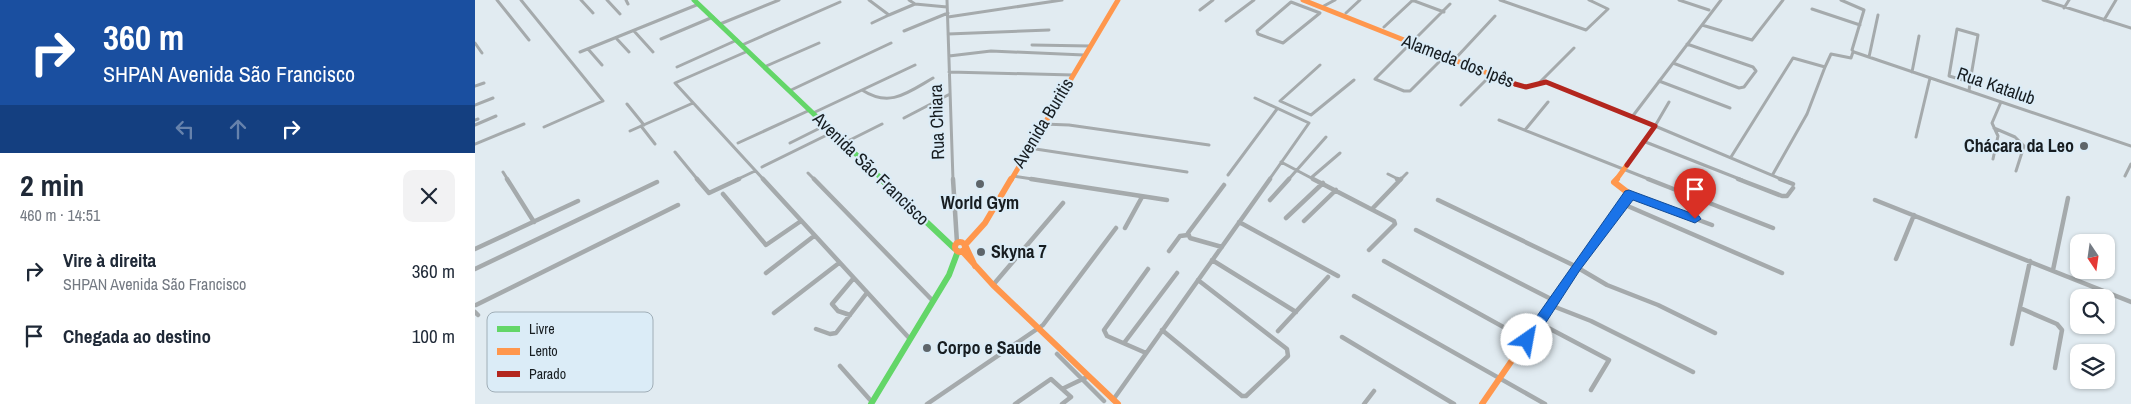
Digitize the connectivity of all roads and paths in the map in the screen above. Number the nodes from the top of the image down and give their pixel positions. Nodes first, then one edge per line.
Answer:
1 (497, 0) edge
2 (521, 0) edge
3 (581, 0) edge
4 (607, 0) edge
5 (625, 0) edge
6 (779, 0) edge
7 (869, 0) edge
8 (909, 0) edge
9 (947, 0) edge
10 (1062, 0) edge
11 (1118, 0) edge
12 (1213, 0) edge
13 (1254, 0) edge
14 (1303, 0) edge
15 (1335, 0) edge
16 (1360, 0) edge
17 (1412, 0) edge
18 (1499, 0) edge
19 (1589, 0) edge
20 (1679, 0) edge
21 (1721, 0) edge
22 (1783, 0) edge
23 (1841, 0) edge
24 (2043, 0) edge
25 (2069, 0) edge
26 (2116, 0) edge
27 (696, 2) edge
28 (840, 2) dead end
29 (628, 4) dead end
30 (915, 4) junction
31 (1450, 4) dead end
32 (1310, 5) junction
33 (947, 7) junction
34 (1322, 7) junction
35 (2064, 8) junction
36 (1200, 10) dead end
37 (1709, 10) dead end
38 (1812, 10) dead end
39 (1443, 12) junction
40 (593, 13) dead end
41 (1346, 13) dead end
42 (620, 14) dead end
43 (889, 15) junction
44 (948, 15) junction
45 (1878, 15) dead end
46 (1495, 16) dead end
47 (713, 18) junction
48 (2104, 20) junction
49 (1226, 21) dead end
50 (872, 23) dead end
51 (720, 24) junction
52 (1703, 25) junction
53 (1860, 25) junction
54 (1384, 27) dead end
55 (2131, 28) edge
56 (1049, 30) dead end
57 (634, 31) junction
58 (904, 31) dead end
59 (948, 34) junction
60 (1919, 36) dead end
61 (616, 38) junction
62 (661, 39) dead end
63 (529, 40) dead end
64 (475, 43) edge
65 (739, 43) junction
66 (819, 43) dead end
67 (891, 43) dead end
68 (1409, 44) junction
69 (1687, 44) junction
70 (1032, 45) dead end
71 (1064, 46) junction
72 (1090, 46) junction
73 (1574, 48) dead end
74 (588, 49) junction
75 (748, 51) junction
76 (1852, 51) junction
77 (580, 52) dead end
78 (629, 52) dead end
79 (653, 52) dead end
80 (481, 53) dead end
81 (1058, 53) junction
82 (949, 56) junction
83 (1084, 56) junction
84 (1869, 57) junction
85 (1454, 60) junction
86 (1673, 63) junction
87 (602, 65) dead end
88 (915, 65) dead end
89 (1320, 65) dead end
90 (677, 67) dead end
91 (765, 67) junction
92 (1825, 67) junction
93 (949, 72) junction
94 (1912, 72) junction
95 (1070, 75) junction
96 (1491, 75) junction
97 (933, 78) dead end
98 (1930, 78) junction
99 (1355, 80) dead end
100 (1659, 81) junction
101 (1540, 82) junction
102 (1971, 82) junction
103 (484, 83) dead end
104 (475, 86) edge
105 (789, 90) junction
106 (862, 90) junction
107 (1969, 91) junction
108 (950, 94) junction
109 (493, 98) dead end
110 (1255, 98) dead end
111 (1548, 102) dead end
112 (1669, 102) dead end
113 (2001, 102) junction
114 (693, 103) junction
115 (627, 104) dead end
116 (475, 105) edge
117 (1461, 106) dead end
118 (1730, 108) dead end
119 (1277, 109) junction
120 (812, 112) junction
121 (1311, 115) junction
122 (496, 116) dead end
123 (1632, 117) junction
124 (904, 118) dead end
125 (1499, 120) dead end
126 (1304, 121) junction
127 (523, 124) dead end
128 (881, 124) dead end
129 (1043, 124) junction
130 (475, 125) edge
131 (825, 125) junction
132 (642, 126) junction
133 (1655, 126) junction
134 (543, 127) dead end
135 (1994, 128) junction
136 (1525, 130) junction
137 (630, 131) dead end
138 (833, 132) junction
139 (1326, 137) dead end
140 (1916, 137) dead end
141 (1643, 142) junction
142 (790, 143) dead end
143 (844, 143) junction
144 (475, 144) edge
145 (655, 144) dead end
146 (738, 144) dead end
147 (1209, 145) dead end
148 (2131, 146) edge
149 (1029, 148) junction
150 (675, 152) dead end
151 (1340, 152) dead end
152 (1731, 157) junction
153 (1993, 159) dead end
154 (1281, 162) junction
155 (2131, 164) edge
156 (762, 167) dead end
157 (1624, 168) junction
158 (1297, 169) junction
159 (755, 171) junction
160 (2016, 171) dead end
161 (503, 172) dead end
162 (1187, 172) dead end
163 (808, 173) dead end
164 (1407, 173) dead end
165 (1388, 174) dead end
166 (1773, 174) junction
167 (1228, 175) dead end
168 (1012, 176) junction
169 (2125, 176) dead end
170 (1312, 177) junction
171 (1400, 180) junction
172 (657, 182) dead end
173 (1323, 183) junction
174 (1224, 186) dead end
175 (1336, 190) junction
176 (723, 194) dead end
177 (1629, 194) junction
178 (1142, 196) junction
179 (2068, 198) dead end
180 (1167, 200) dead end
181 (1270, 200) dead end
182 (1437, 200) dead end
183 (1875, 200) dead end
184 (578, 201) dead end
185 (1063, 203) dead end
186 (1623, 204) junction
187 (678, 205) dead end
188 (1373, 208) junction
189 (1914, 215) junction
190 (1285, 218) dead end
191 (801, 221) junction
192 (1304, 221) dead end
193 (534, 222) junction
194 (1239, 222) junction
195 (1712, 225) dead end
196 (1116, 228) dead end
197 (1125, 228) dead end
198 (1773, 228) dead end
199 (1416, 230) dead end
200 (1188, 235) junction
201 (814, 236) junction
202 (1222, 246) junction
203 (961, 247) junction
204 (475, 249) edge
205 (1369, 250) dead end
206 (1169, 251) dead end
207 (1896, 259) dead end
208 (1212, 260) junction
209 (1384, 261) dead end
210 (2030, 261) junction
211 (839, 263) junction
212 (1576, 267) junction
213 (475, 269) edge
214 (1148, 269) dead end
215 (2053, 270) junction
216 (766, 273) dead end
217 (1177, 273) dead end
218 (1782, 273) dead end
219 (1338, 276) dead end
220 (1328, 277) dead end
221 (853, 279) junction
222 (1198, 280) junction
223 (993, 285) junction
224 (866, 294) junction
225 (1355, 296) dead end
226 (933, 302) junction
227 (1552, 302) junction
228 (2131, 302) edge
229 (475, 306) edge
230 (2020, 308) junction
231 (774, 312) dead end
232 (1296, 312) junction
233 (850, 315) junction
234 (1539, 323) junction
235 (816, 329) dead end
236 (1039, 329) junction
237 (1162, 330) junction
238 (1278, 331) dead end
239 (1715, 333) dead end
240 (1342, 337) dead end
241 (910, 339) junction
242 (1527, 340) junction
243 (1124, 342) junction
244 (2011, 344) dead end
245 (1146, 353) junction
246 (1057, 354) dead end
247 (840, 366) dead end
248 (2055, 368) dead end
249 (1693, 372) dead end
250 (1089, 376) junction
251 (1500, 379) junction
252 (1081, 380) junction
253 (1062, 389) junction
254 (1591, 390) dead end
255 (1374, 391) dead end
256 (1104, 401) dead end
257 (1115, 402) edge
258 (872, 403) edge
259 (927, 404) edge
260 (1015, 404) edge
261 (1061, 404) edge
262 (1364, 404) edge
263 (1454, 404) edge
264 (1482, 404) edge
265 (1545, 404) edge

1 - 63 street
2 - 134 street
3 - 40 street
4 - 42 street
5 - 29 street
6 - 51 street
7 - 43 street
8 - 30 street
9 - 33 street, Rua Chiara
10 - 44 street
11 - 72 street, Avenida Buritis
12 - 36 street
13 - 49 street
14 - 32 street, Alameda dos Ipês
15 - 34 street
16 - 41 street
17 - 39 street
17 - 54 street
18 - 19 street
20 - 37 street
21 - 52 street
22 - 52 street
23 - 53 street
24 - 35 street
25 - 35 street
26 - 48 street
27 - 47 street, Avenida São Francisco
27 - 57 street
28 - 65 street
30 - 33 street
30 - 43 street
31 - 39 street
32 - 32 street
32 - 34 street, Alameda dos Ipês
33 - 44 street, Rua Chiara
34 - 68 street, Alameda dos Ipês
35 - 48 street
38 - 53 street
39 - 68 street
43 - 50 street
44 - 58 street
44 - 59 street, Rua Chiara
45 - 84 street
46 - 85 street
47 - 51 street, Avenida São Francisco
47 - 62 street
48 - 55 street
51 - 65 street, Avenida São Francisco
52 - 69 street
53 - 76 street
56 - 59 street
57 - 61 street
57 - 79 street
59 - 82 street, Rua Chiara
60 - 94 street
61 - 74 street
61 - 78 street
64 - 80 street
65 - 75 street, Avenida São Francisco
65 - 90 street
66 - 91 street
67 - 105 street
68 - 68 street
68 - 85 street, Alameda dos Ipês
69 - 86 street
69 - 86 street
70 - 71 street
71 - 72 street
71 - 81 street
72 - 83 street, Avenida Buritis
73 - 101 street
74 - 77 street
74 - 87 street
75 - 91 street, Avenida São Francisco
75 - 114 street
76 - 84 street, Rua Katalub
76 - 92 street
81 - 82 street
81 - 83 street
82 - 93 street, Rua Chiara
83 - 95 street, Avenida Buritis
84 - 94 street, Rua Katalub
85 - 96 street, Alameda dos Ipês
86 - 100 street
88 - 106 street
89 - 121 street
91 - 105 street, Avenida São Francisco
92 - 152 street
92 - 166 street
93 - 95 street
93 - 108 street, Rua Chiara
94 - 98 street, Rua Katalub
95 - 129 street, Avenida Buritis
96 - 101 street, Alameda dos Ipês
96 - 117 street
97 - 106 street
98 - 107 street, Rua Katalub
98 - 140 street
99 - 121 street
100 - 118 street
100 - 123 street
101 - 123 street, Alameda dos Ipês
102 - 102 street
102 - 107 street
103 - 104 street
105 - 120 street, Avenida São Francisco
106 - 120 street
107 - 113 street, Rua Katalub
108 - 124 street
108 - 203 street, Rua Chiara
109 - 116 street
110 - 119 street
111 - 136 street
112 - 133 street
113 - 135 street
113 - 148 street, Rua Katalub
114 - 132 street
114 - 159 street
115 - 132 street
119 - 126 street
119 - 167 street
120 - 131 street, Avenida São Francisco
120 - 146 street
121 - 126 street
122 - 130 street
123 - 133 street, Alameda dos Ipês
125 - 136 street
126 - 154 street
127 - 144 street
128 - 143 street
129 - 147 street
129 - 149 street, Avenida Buritis
131 - 138 street, Avenida São Francisco
131 - 142 street
132 - 137 street
132 - 145 street
133 - 141 street
133 - 152 street
135 - 153 street
135 - 160 street
136 - 157 street
138 - 143 street, Avenida São Francisco
138 - 156 street
139 - 158 street
141 - 157 street
141 - 166 street
143 - 203 street, Avenida São Francisco
149 - 162 street
149 - 168 street, Avenida Buritis
150 - 159 street
151 - 170 street
152 - 166 street
154 - 158 street
154 - 194 street
155 - 169 street
157 - 177 street
157 - 198 street
158 - 170 street
158 - 181 street
159 - 191 street
161 - 193 street
163 - 226 street
164 - 171 street
165 - 171 street
168 - 178 street
168 - 203 street, Avenida Buritis
170 - 173 street
171 - 188 street
172 - 213 street
173 - 175 street
173 - 190 street
174 - 200 street
175 - 188 street
175 - 192 street
176 - 191 street
177 - 186 street
177 - 195 street
178 - 180 street
178 - 197 street
179 - 215 street
182 - 212 street
183 - 189 street
184 - 193 street
185 - 223 street
186 - 212 street
186 - 218 street
187 - 229 street
188 - 205 street
189 - 207 street
189 - 210 street
191 - 201 street
193 - 204 street
194 - 202 street
194 - 219 street
196 - 236 street
199 - 227 street
200 - 202 street
200 - 206 street
201 - 211 street
201 - 216 street
202 - 208 street
203 - 223 street, Avenida São Francisco
203 - 226 street, Avenida Buritis
208 - 222 street
208 - 232 street
209 - 242 street
210 - 215 street
210 - 230 street
211 - 221 street
211 - 231 street
212 - 227 street
212 - 239 street
214 - 243 street
215 - 228 street
217 - 243 street
220 - 232 street
221 - 224 street
221 - 233 street
222 - 237 street
222 - 237 street
223 - 236 street, Avenida São Francisco
224 - 233 street
224 - 241 street
225 - 251 street
226 - 241 street, Avenida Buritis
227 - 234 street
227 - 249 street
230 - 244 street
230 - 248 street
232 - 238 street
233 - 235 street
234 - 242 street
234 - 254 street
236 - 250 street, Avenida São Francisco
236 - 259 street
237 - 245 street
240 - 263 street
241 - 258 street, Avenida Buritis
242 - 251 street
243 - 245 street
245 - 257 street
246 - 252 street
247 - 258 street
250 - 252 street
250 - 257 street, Avenida São Francisco
251 - 264 street
251 - 265 street
252 - 253 street
252 - 256 street
253 - 260 street
253 - 261 street
255 - 262 street

